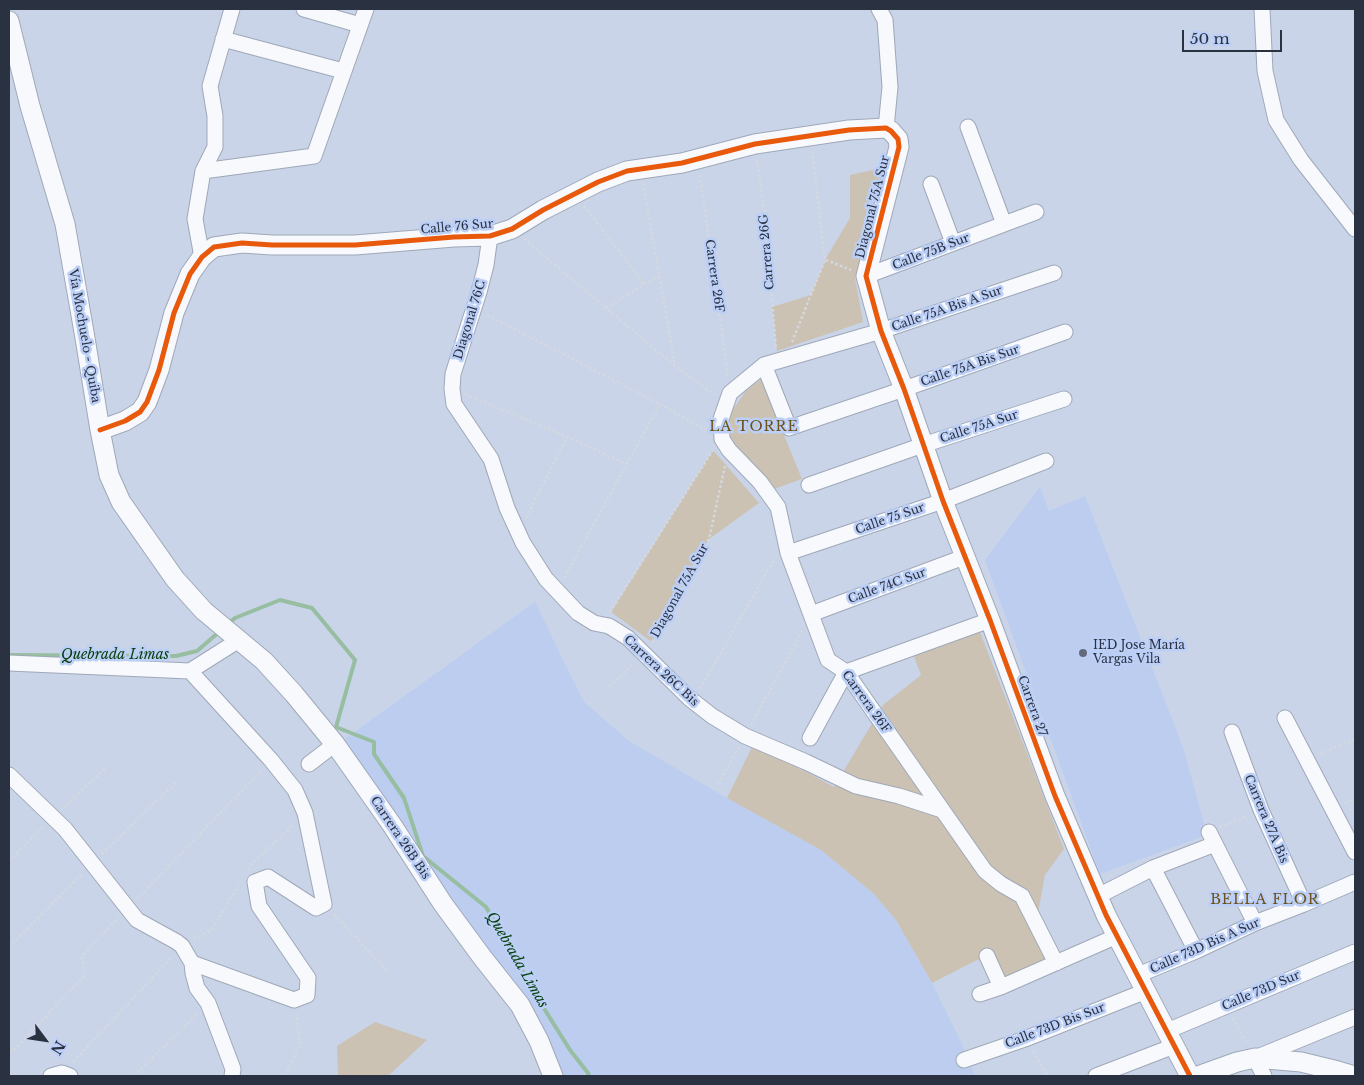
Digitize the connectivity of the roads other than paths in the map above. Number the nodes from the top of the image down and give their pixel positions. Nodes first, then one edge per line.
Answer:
1 (232, 9) edge
2 (304, 9) edge
3 (366, 9) edge
4 (879, 9) edge
5 (1262, 9) edge
6 (9, 20) edge
7 (360, 25) junction
8 (223, 39) junction
9 (343, 71) junction
10 (968, 127) dead end
11 (886, 128) junction
12 (203, 171) junction
13 (931, 184) dead end
14 (1036, 212) dead end
15 (1004, 224) junction
16 (1355, 229) edge
17 (490, 236) junction
18 (953, 243) junction
19 (202, 256) junction
20 (1054, 273) dead end
21 (866, 276) junction
22 (881, 331) junction
23 (1065, 332) dead end
24 (776, 361) junction
25 (904, 389) junction
26 (453, 396) joint
27 (1064, 398) dead end
28 (100, 430) junction
29 (725, 444) joint
30 (923, 445) junction
31 (1046, 461) dead end
32 (809, 485) dead end
33 (943, 501) junction
34 (788, 553) junction
35 (964, 557) junction
36 (811, 614) junction
37 (990, 620) junction
38 (229, 632) junction
39 (9, 663) edge
40 (190, 671) junction
41 (846, 672) junction
42 (1285, 718) dead end
43 (1232, 732) dead end
44 (810, 738) dead end
45 (335, 744) junction
46 (309, 764) dead end
47 (9, 775) edge
48 (942, 810) junction
49 (1355, 852) edge
50 (1153, 868) junction
51 (1355, 882) edge
52 (1098, 896) junction
53 (1304, 904) junction
54 (1255, 923) junction
55 (1117, 936) junction
56 (1196, 950) junction
57 (1355, 952) edge
58 (987, 956) dead end
59 (192, 963) junction
60 (1056, 963) junction
61 (1142, 983) junction
62 (1001, 987) junction
63 (980, 994) dead end
64 (1355, 1017) edge
65 (1170, 1038) junction
66 (1255, 1058) junction
67 (964, 1060) dead end
68 (1333, 1072) edge
69 (51, 1076) edge
70 (70, 1076) edge
71 (232, 1076) edge
72 (554, 1076) edge
73 (1096, 1076) edge
74 (1190, 1076) edge
75 (1198, 1076) edge
76 (1264, 1076) edge
77 (1355, 1076) edge

1 - 8 street
2 - 7 street
3 - 7 street
4 - 11 street
5 - 16 street
6 - 28 street, Vía Mochuelo - Quiba
7 - 9 street
8 - 9 street
8 - 12 street
9 - 12 street
10 - 15 street
11 - 17 street, Calle 76 Sur
11 - 21 street, Diagonal 75A Sur
12 - 19 street
13 - 18 street
14 - 15 street, Calle 75B Sur
15 - 18 street, Calle 75B Sur
17 - 19 street, Calle 76 Sur
17 - 26 street, Diagonal 76C
18 - 21 street, Calle 75B Sur
19 - 28 street
20 - 22 street, Calle 75A Bis A Sur
21 - 22 street, Diagonal 75A Sur
22 - 24 street, Calle 75A Bis A Sur
22 - 25 street, Carrera 27
23 - 25 street, Calle 75A Bis Sur
24 - 25 street, Calle 75A Bis Sur
24 - 29 street, Calle 75A Bis A Sur
25 - 30 street, Carrera 27
26 - 48 street, Carrera 26C Bis
27 - 30 street, Calle 75A Sur
28 - 38 street, Vía Mochuelo - Quiba
29 - 34 street, Carrera 26F
30 - 32 street, Calle 75A Sur
30 - 33 street, Carrera 27
31 - 33 street, Calle 75 Sur
33 - 34 street, Calle 75 Sur
33 - 35 street, Carrera 27
34 - 36 street, Carrera 26F
35 - 36 street, Calle 74C Sur
35 - 37 street, Carrera 27
36 - 41 street, Carrera 26F
37 - 41 street
37 - 52 street, Carrera 27
38 - 40 street
38 - 45 street, Carrera 26B Bis
39 - 40 street
40 - 59 street
41 - 44 street
41 - 48 street, Carrera 26F
42 - 49 street
43 - 53 street, Carrera 27A Bis
45 - 46 street
45 - 72 street, Carrera 26B Bis
47 - 59 street
48 - 60 street, Carrera 26F
50 - 52 street
50 - 54 street
50 - 56 street
51 - 53 street, Calle 73D Bis A Sur
52 - 55 street, Carrera 27
53 - 54 street, Calle 73D Bis A Sur
54 - 56 street, Calle 73D Bis A Sur
55 - 60 street
55 - 61 street, Carrera 27
56 - 61 street, Calle 73D Bis A Sur
57 - 65 street, Calle 73D Sur
58 - 62 street
59 - 71 street
60 - 62 street
61 - 65 street, Carrera 27
61 - 67 street, Calle 73D Bis Sur
62 - 63 street
64 - 66 street
65 - 73 street, Calle 73D Sur
65 - 74 street, Carrera 27
66 - 68 street
66 - 75 street
66 - 76 street
68 - 77 street
69 - 70 street

